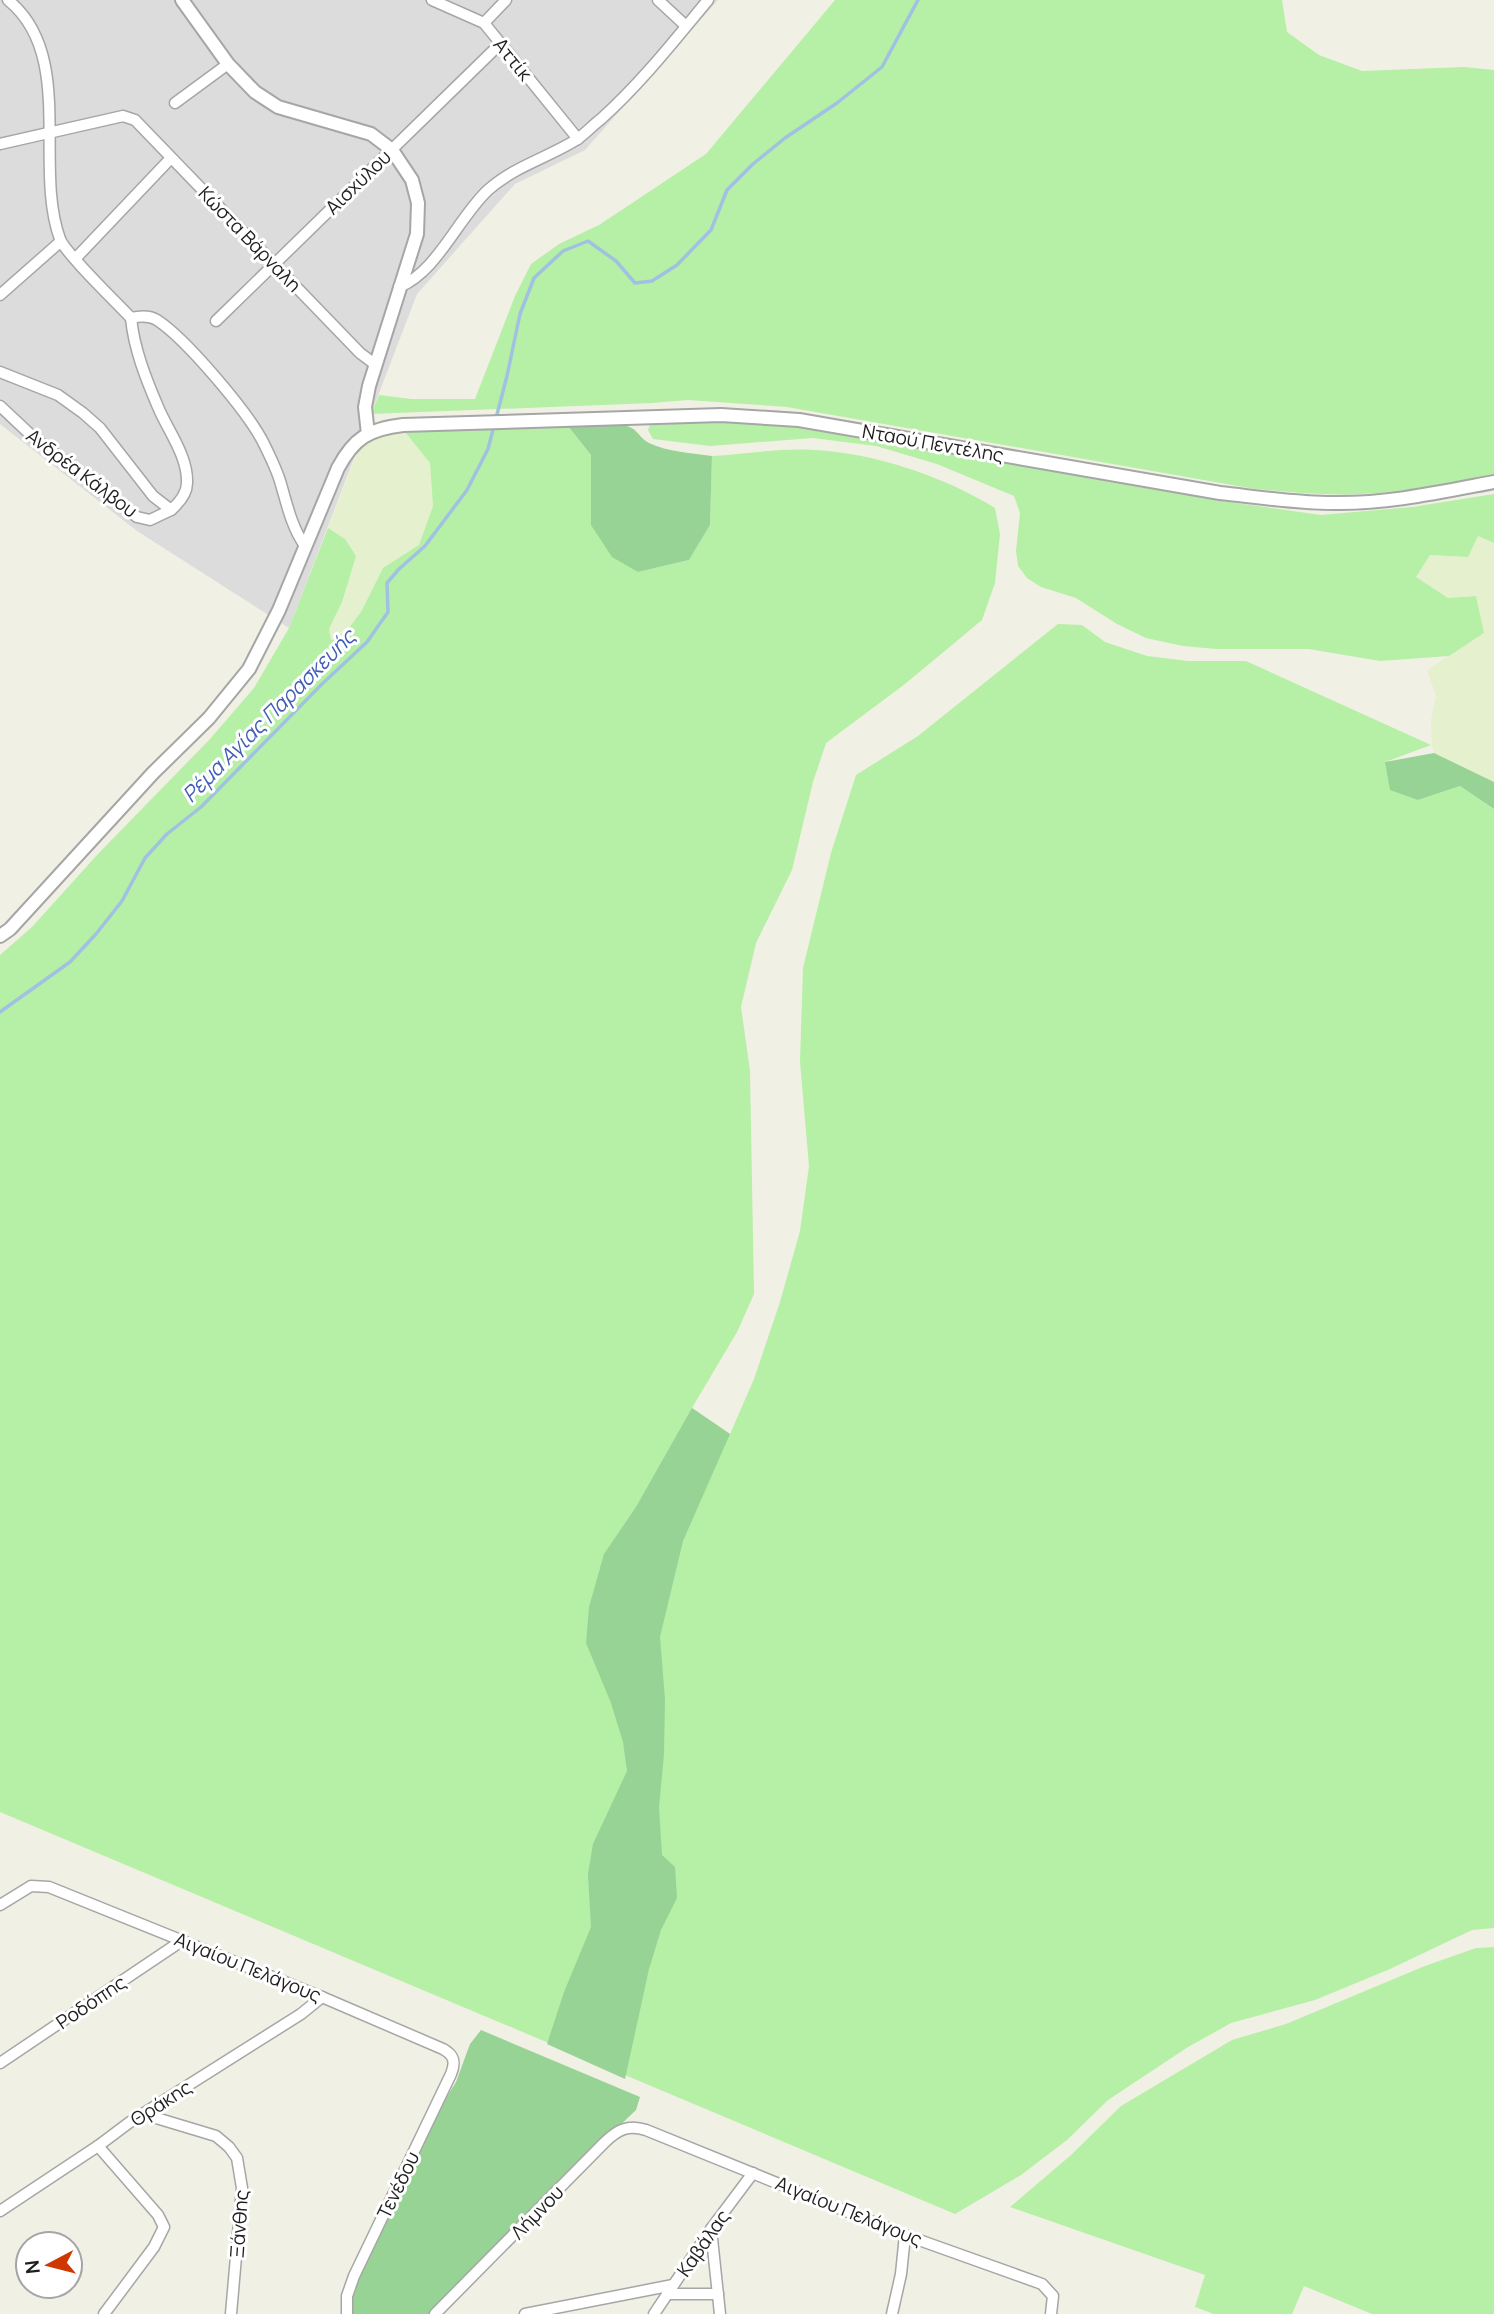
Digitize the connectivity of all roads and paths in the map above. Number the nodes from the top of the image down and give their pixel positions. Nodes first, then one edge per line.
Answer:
1 (8, 0) edge
2 (182, 0) edge
3 (432, 0) edge
4 (506, 0) edge
5 (659, 0) edge
6 (708, 0) edge
7 (484, 23) junction
8 (686, 26) junction
9 (500, 44) junction
10 (228, 64) junction
11 (174, 103) dead end
12 (50, 133) junction
13 (578, 139) junction
14 (0, 144) edge
15 (392, 150) junction
16 (171, 158) junction
17 (60, 242) junction
18 (75, 259) junction
19 (274, 264) junction
20 (399, 287) junction
21 (0, 295) edge
22 (131, 318) junction
23 (216, 321) dead end
24 (376, 365) junction
25 (0, 372) edge
26 (0, 407) edge
27 (369, 434) junction
28 (1494, 482) edge
29 (171, 510) junction
30 (305, 546) junction
31 (0, 936) edge
32 (0, 1905) edge
33 (183, 1940) junction
34 (322, 1997) junction
35 (453, 2057) joint
36 (0, 2063) edge
37 (143, 2114) junction
38 (646, 2130) joint
39 (99, 2146) junction
40 (753, 2173) junction
41 (0, 2211) edge
42 (711, 2230) junction
43 (905, 2235) junction
44 (673, 2285) junction
45 (667, 2294) junction
46 (718, 2294) junction
47 (104, 2314) edge
48 (232, 2314) edge
49 (347, 2314) edge
50 (436, 2314) edge
51 (525, 2314) edge
52 (654, 2314) edge
53 (720, 2314) edge
54 (892, 2314) edge
55 (1051, 2314) edge

1 - 12 street
2 - 10 street
3 - 7 street, Αττίκ
4 - 7 street
5 - 8 street
6 - 8 street
7 - 9 street, Αττίκ
8 - 13 street
9 - 13 street, Αττίκ
9 - 15 street, Αισχύλου
10 - 11 street
10 - 15 street
12 - 14 street
12 - 16 street, Κώστα Βάρναλη
12 - 17 street
13 - 20 street
15 - 19 street, Αισχύλου
15 - 20 street
16 - 18 street
16 - 19 street, Κώστα Βάρναλη
17 - 18 street
17 - 21 street
18 - 22 street
19 - 23 street, Αισχύλου
19 - 24 street, Κώστα Βάρναλη
20 - 24 street
22 - 29 street
22 - 30 street
24 - 27 street
25 - 29 street
26 - 29 street, Ανδρέα Κάλβου
27 - 28 street, Νταού Πεντέλης
27 - 30 street
30 - 31 street
32 - 33 street, Αιγαίου Πελάγους
33 - 34 street, Αιγαίου Πελάγους
33 - 36 street, Ροδόπης
34 - 35 street, Αιγαίου Πελάγους
34 - 37 street, Θράκης
35 - 49 street, Τενέδου
37 - 39 street, Θράκης
37 - 48 street, Ξάνθης
38 - 40 street, Αιγαίου Πελάγους
38 - 50 street, Λήμνου
39 - 41 street, Θράκης
39 - 47 street
40 - 42 street, Καβάλας
40 - 43 street, Αιγαίου Πελάγους
42 - 44 street, Καβάλας
42 - 46 street
43 - 54 street
43 - 55 street, Αιγαίου Πελάγους
44 - 45 street, Καβάλας
44 - 51 street
45 - 46 street
45 - 52 street, Καβάλας
46 - 53 street

